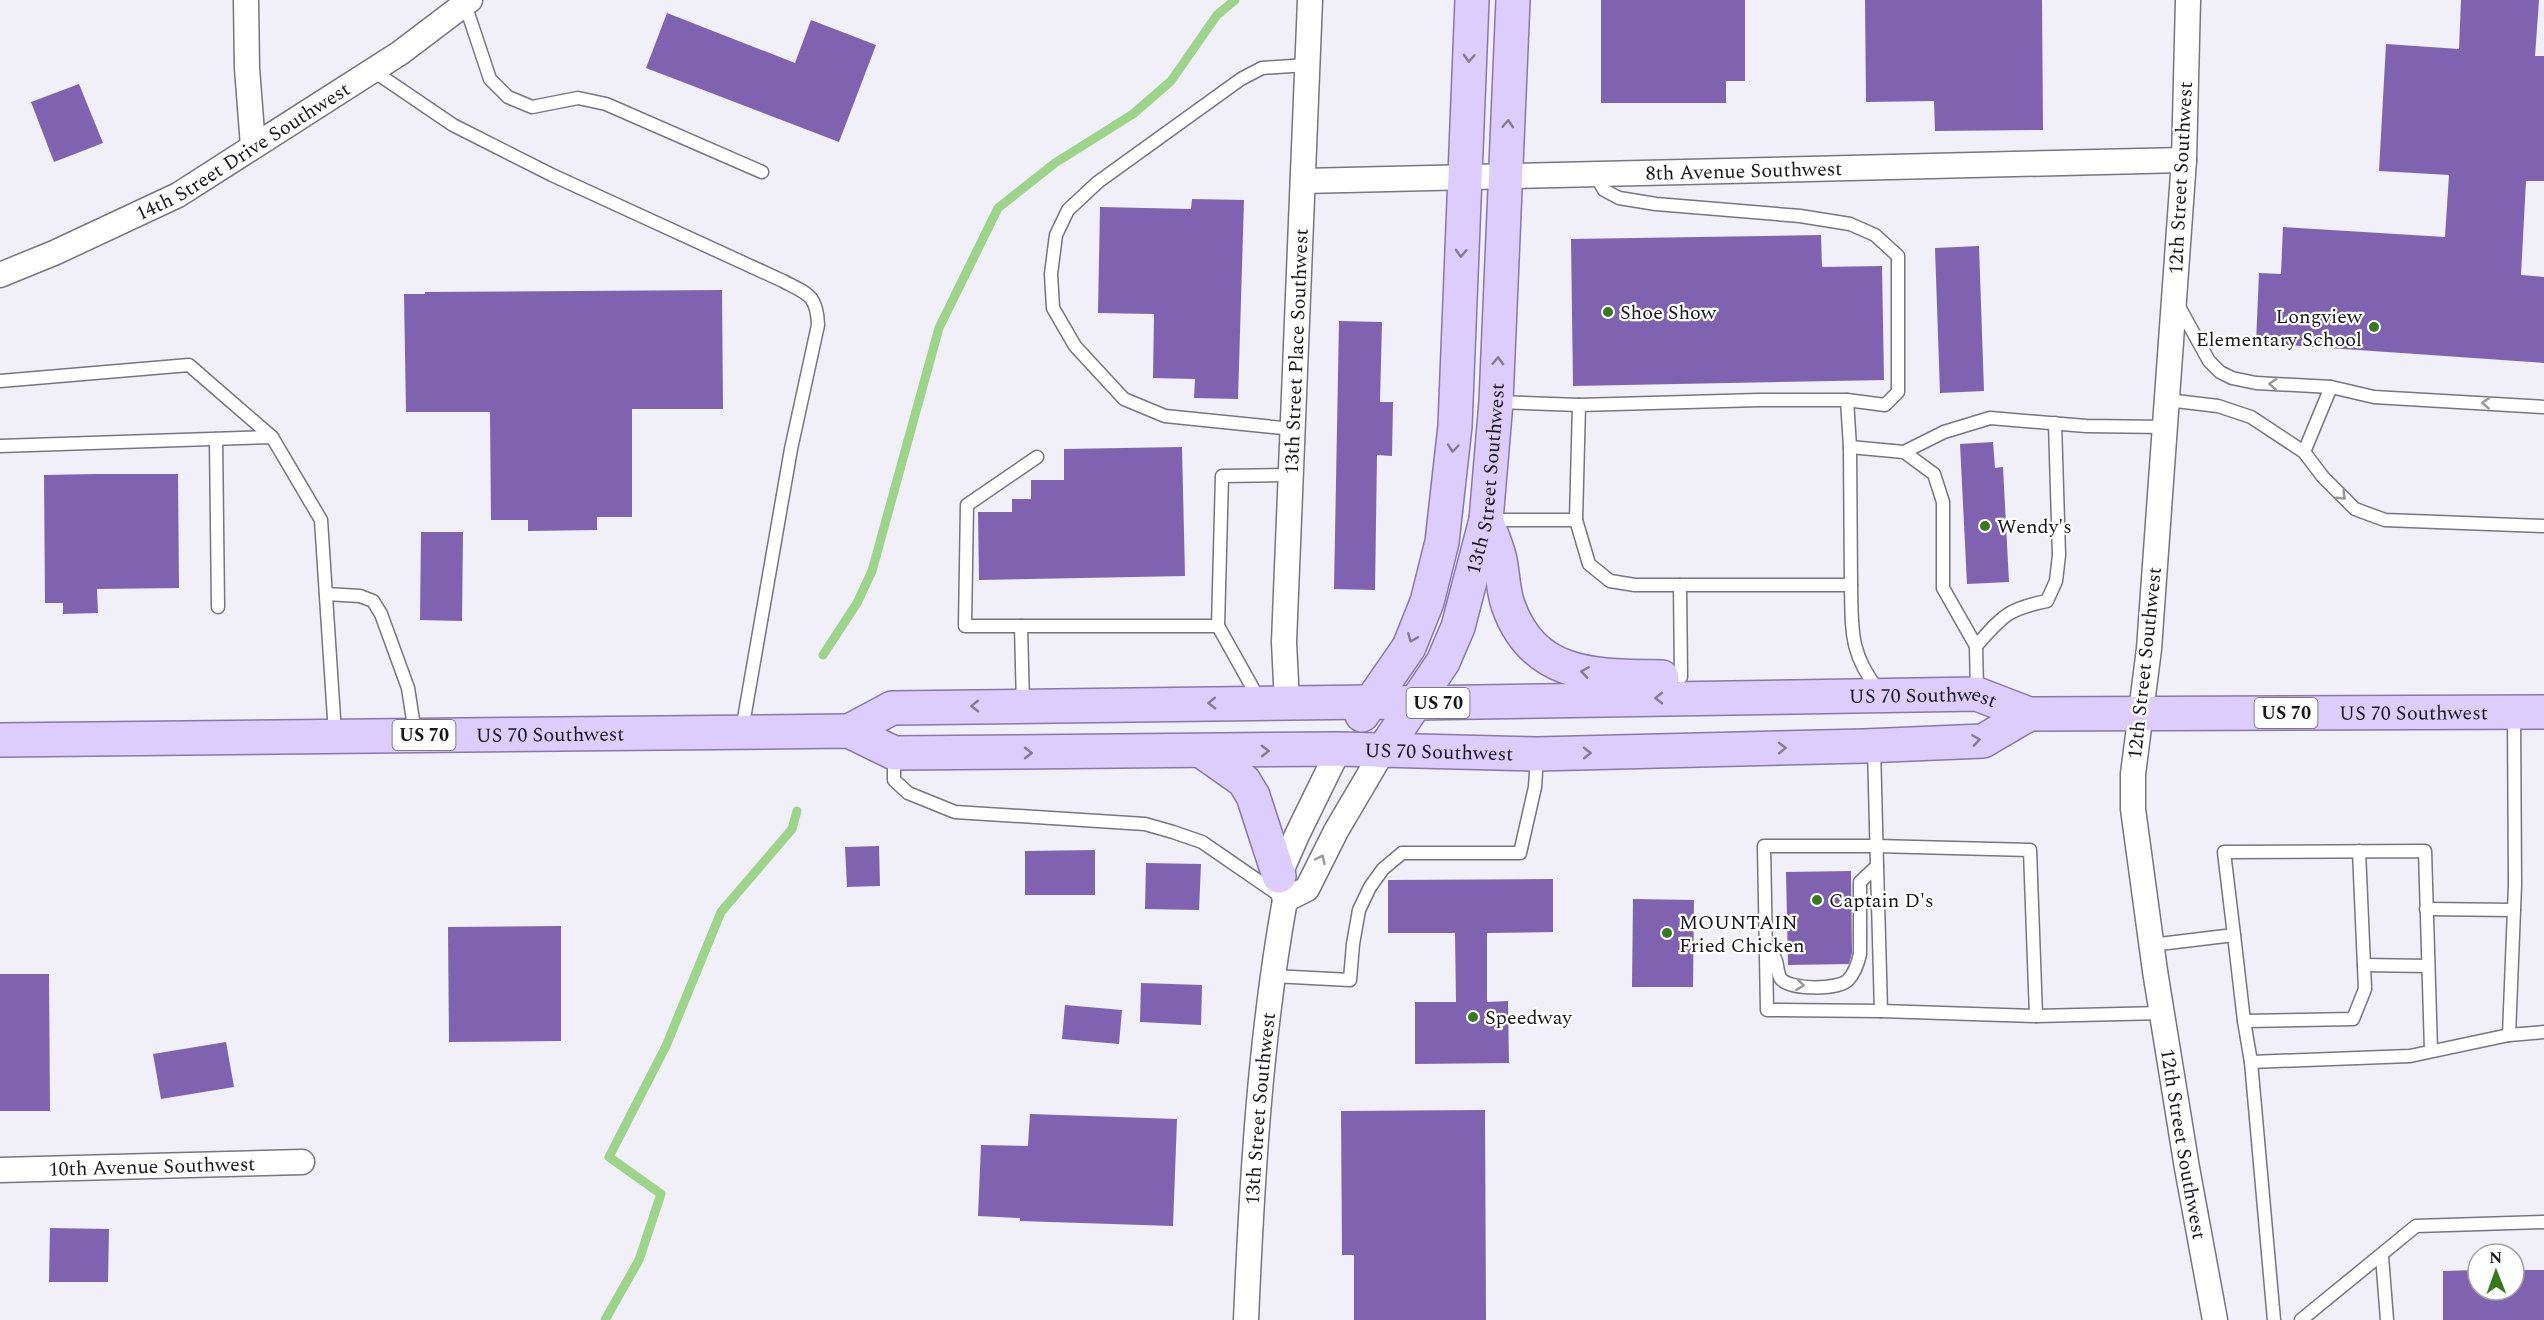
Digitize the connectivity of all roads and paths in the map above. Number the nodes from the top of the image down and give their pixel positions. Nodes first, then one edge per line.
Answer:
1 (246, 0) edge
2 (1310, 0) edge
3 (1472, 0) edge
4 (1513, 0) edge
5 (2188, 0) edge
6 (467, 2) edge
7 (1307, 65) junction
8 (372, 70) junction
9 (253, 146) junction
10 (2184, 160) junction
11 (762, 172) dead end
12 (1595, 174) junction
13 (1505, 176) junction
14 (1464, 177) junction
15 (1302, 181) junction
16 (0, 275) edge
17 (2174, 297) junction
18 (0, 381) edge
19 (2331, 387) junction
20 (1847, 400) junction
21 (2167, 400) junction
22 (1496, 402) junction
23 (1579, 405) junction
24 (2544, 406) edge
25 (2055, 423) junction
26 (2165, 427) junction
27 (1293, 429) junction
28 (272, 437) junction
29 (216, 439) junction
30 (0, 446) edge
31 (1850, 447) junction
32 (1904, 452) junction
33 (2304, 452) junction
34 (1037, 457) dead end
35 (1291, 475) junction
36 (1576, 519) junction
37 (1486, 520) junction
38 (2544, 526) edge
39 (1680, 585) junction
40 (1851, 585) junction
41 (326, 594) junction
42 (218, 607) dead end
43 (1021, 626) junction
44 (1218, 626) junction
45 (1976, 646) junction
46 (1681, 677) junction
47 (1882, 694) junction
48 (1977, 694) junction
49 (1849, 695) junction
50 (1371, 702) junction
51 (1274, 703) junction
52 (1415, 703) junction
53 (1023, 706) junction
54 (2529, 712) edge
55 (2142, 713) junction
56 (2029, 714) junction
57 (849, 731) junction
58 (741, 732) junction
59 (415, 735) junction
60 (335, 736) junction
61 (0, 740) edge
62 (1874, 746) junction
63 (1339, 749) junction
64 (1383, 751) junction
65 (1203, 752) junction
66 (894, 753) junction
67 (1537, 754) junction
68 (1876, 846) junction
69 (2360, 851) junction
70 (1877, 866) junction
71 (1282, 888) junction
72 (2426, 909) junction
73 (2514, 910) junction
74 (2234, 934) junction
75 (1766, 945) junction
76 (2151, 945) junction
77 (2364, 965) junction
78 (2427, 966) junction
79 (1273, 976) junction
80 (1881, 1011) junction
81 (2162, 1014) junction
82 (2037, 1016) junction
83 (2244, 1021) junction
84 (2544, 1032) edge
85 (2509, 1035) junction
86 (2431, 1050) junction
87 (2251, 1062) junction
88 (303, 1162) dead end
89 (0, 1170) edge
90 (2544, 1222) edge
91 (2382, 1256) junction
92 (2307, 1318) edge
93 (1246, 1320) edge
94 (2215, 1320) edge
95 (2274, 1320) edge
96 (2387, 1320) edge

1 - 9 street
2 - 7 street, 13th Street Place Southwest
3 -> 14 main road, 13th Street Southwest
13 -> 4 main road, 13th Street Southwest
5 - 10 street, 12th Street Southwest
6 - 8 street, 14th Street Drive Southwest
6 - 11 lane
7 - 15 street, 13th Street Place Southwest
7 - 27 lane
8 - 9 street, 14th Street Drive Southwest
8 - 58 lane
9 - 16 street, 14th Street Drive Southwest
10 - 12 street, 8th Avenue Southwest
10 - 17 street, 12th Street Southwest
12 - 13 street, 8th Avenue Southwest
12 - 20 lane
13 - 14 street, 8th Avenue Southwest
22 -> 13 main road, 13th Street Southwest
14 - 15 street, 8th Avenue Southwest
14 -> 50 main road, 13th Street Southwest
15 - 27 street, 13th Street Place Southwest
19 -> 17 lane
17 - 21 street, 12th Street Southwest
18 - 28 lane
24 -> 19 lane
19 - 33 lane
20 - 23 lane
20 - 31 lane
21 - 26 street, 12th Street Southwest
21 - 33 lane
22 - 23 lane
22 - 37 main road, 13th Street Southwest
23 - 36 lane
25 - 26 lane
25 - 32 lane
25 - 45 lane
26 - 55 street, 12th Street Southwest
27 - 35 street, 13th Street Place Southwest
28 - 29 lane
28 - 41 lane
29 - 30 lane
29 - 42 lane
31 - 32 lane
31 - 40 lane
32 - 45 lane
33 -> 38 lane
34 - 43 lane
35 - 44 lane
35 - 51 street, 13th Street Place Southwest
36 - 37 lane
36 - 39 lane
46 -> 37 main road
37 - 52 main road, 13th Street Southwest
39 - 40 lane
39 - 46 lane
40 - 47 lane
41 - 59 lane
41 - 60 lane
43 - 44 lane
43 - 53 lane
44 - 51 lane
45 - 48 lane
46 - 49 main road
47 - 48 main road, US 70 Southwest / US 70
47 - 49 main road, US 70 Southwest / US 70
48 - 56 main road, US 70 Southwest / US 70
49 -> 52 main road, US 70 Southwest / US 70
50 - 51 main road, US 70 Southwest / US 70
50 - 52 main road, US 70 Southwest / US 70
50 - 63 main road, 13th Street Southwest
51 -> 53 main road, US 70 Southwest / US 70
52 - 64 main road, 13th Street Southwest
53 -> 57 main road, US 70 Southwest / US 70
54 - 55 main road, US 70 Southwest / US 70
54 - 73 lane
55 - 56 main road, US 70 Southwest / US 70
55 - 76 street, 12th Street Southwest
62 -> 56 main road, US 70 Southwest / US 70
57 - 58 main road, US 70 Southwest / US 70
57 - 66 main road, US 70 Southwest / US 70
58 - 59 main road, US 70 Southwest / US 70
59 - 60 main road, US 70 Southwest / US 70
60 - 61 main road, US 70 Southwest / US 70
67 -> 62 main road, US 70 Southwest / US 70
62 - 68 lane
63 - 64 main road, US 70 Southwest / US 70
65 -> 63 main road, US 70 Southwest / US 70
63 - 71 street, 13th Street Southwest
64 - 67 main road, US 70 Southwest / US 70
71 -> 64 street, 13th Street Southwest
66 -> 65 main road, US 70 Southwest / US 70
65 - 71 main road
66 - 71 lane
67 - 79 lane
68 - 70 lane
68 - 75 lane
68 - 82 lane
69 - 72 lane
69 - 74 lane
69 - 77 lane
75 -> 70 lane
70 - 80 lane
71 - 79 street, 13th Street Southwest
72 - 73 lane
72 - 78 lane
73 - 85 lane
74 - 76 lane
74 - 83 lane
75 - 80 lane
76 - 81 street, 12th Street Southwest
77 - 78 lane
77 - 83 lane
78 - 86 lane
79 - 93 street, 13th Street Southwest
80 - 82 lane
81 - 82 lane
81 - 94 street, 12th Street Southwest
83 - 87 lane
84 - 85 lane
85 - 86 lane
86 - 87 lane
87 - 95 lane
88 - 89 street, 10th Avenue Southwest
90 - 91 lane
91 - 92 lane
91 - 96 lane

